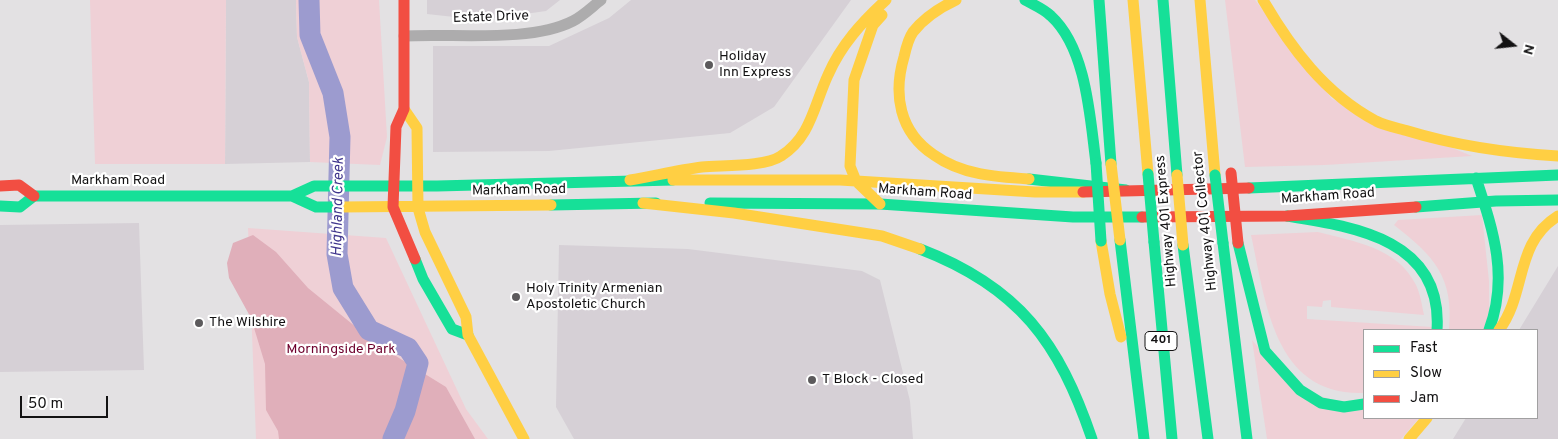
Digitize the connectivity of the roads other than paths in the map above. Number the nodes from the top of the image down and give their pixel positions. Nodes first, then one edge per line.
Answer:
1 (404, 0) edge
2 (601, 0) edge
3 (886, 0) edge
4 (894, 0) edge
5 (956, 0) edge
6 (1025, 0) edge
7 (1099, 0) edge
8 (1133, 0) edge
9 (1163, 0) edge
10 (1200, 0) edge
11 (1263, 0) edge
12 (404, 36) junction
13 (404, 109) junction
14 (1210, 112) junction
15 (1558, 156) edge
16 (1558, 175) edge
17 (1476, 178) junction
18 (630, 180) junction
19 (856, 181) junction
20 (0, 186) edge
21 (394, 186) junction
22 (417, 186) junction
23 (1126, 190) junction
24 (34, 196) junction
25 (292, 196) junction
26 (1558, 200) edge
27 (1484, 202) junction
28 (643, 203) junction
29 (880, 204) junction
30 (0, 206) edge
31 (393, 207) junction
32 (418, 208) junction
33 (1288, 216) junction
34 (1558, 216) edge
35 (1437, 329) edge
36 (1490, 329) edge
37 (1500, 329) edge
38 (468, 335) junction
39 (1138, 398) junction
40 (1363, 404) edge
41 (1426, 419) edge
42 (524, 439) edge
43 (1092, 439) edge
44 (1144, 439) edge
45 (1172, 439) edge
46 (1208, 439) edge
47 (1247, 439) edge
48 (1409, 439) edge

1 - 12 main road
2 - 12 street, Estate Drive
3 - 18 main road
4 - 19 main road
5 - 23 main road
6 - 39 main road, bridge
7 - 39 main road, 401, bridge
8 - 45 main road, Highway 401 Express / 401, bridge
9 - 46 main road, Highway 401 Express / 401, bridge
10 - 14 main road, Highway 401 Collector
11 - 15 main road
12 - 13 main road
13 - 21 main road
13 - 22 main road
14 - 40 main road, bridge
14 - 47 main road, Highway 401 Collector, bridge
16 - 17 main road, Markham Road
17 - 23 main road, Markham Road
17 - 27 main road
18 - 19 main road, Markham Road
18 - 22 main road, Markham Road
19 - 23 main road, Markham Road
19 - 29 main road
20 - 24 main road, Markham Road
21 - 22 main road, Markham Road
21 - 25 main road, Markham Road
21 - 31 main road
22 - 32 main road
24 - 25 main road, Markham Road
24 - 30 main road, Markham Road
25 - 31 main road, Markham Road
26 - 27 main road, Markham Road
27 - 33 main road, Markham Road
27 - 36 main road
28 - 29 main road, Markham Road
28 - 32 main road, Markham Road
28 - 43 main road
29 - 33 main road, Markham Road
31 - 32 main road, Markham Road
31 - 38 main road
32 - 38 main road
33 - 35 main road
34 - 37 main road
38 - 42 main road
39 - 44 main road, 401
41 - 48 main road

